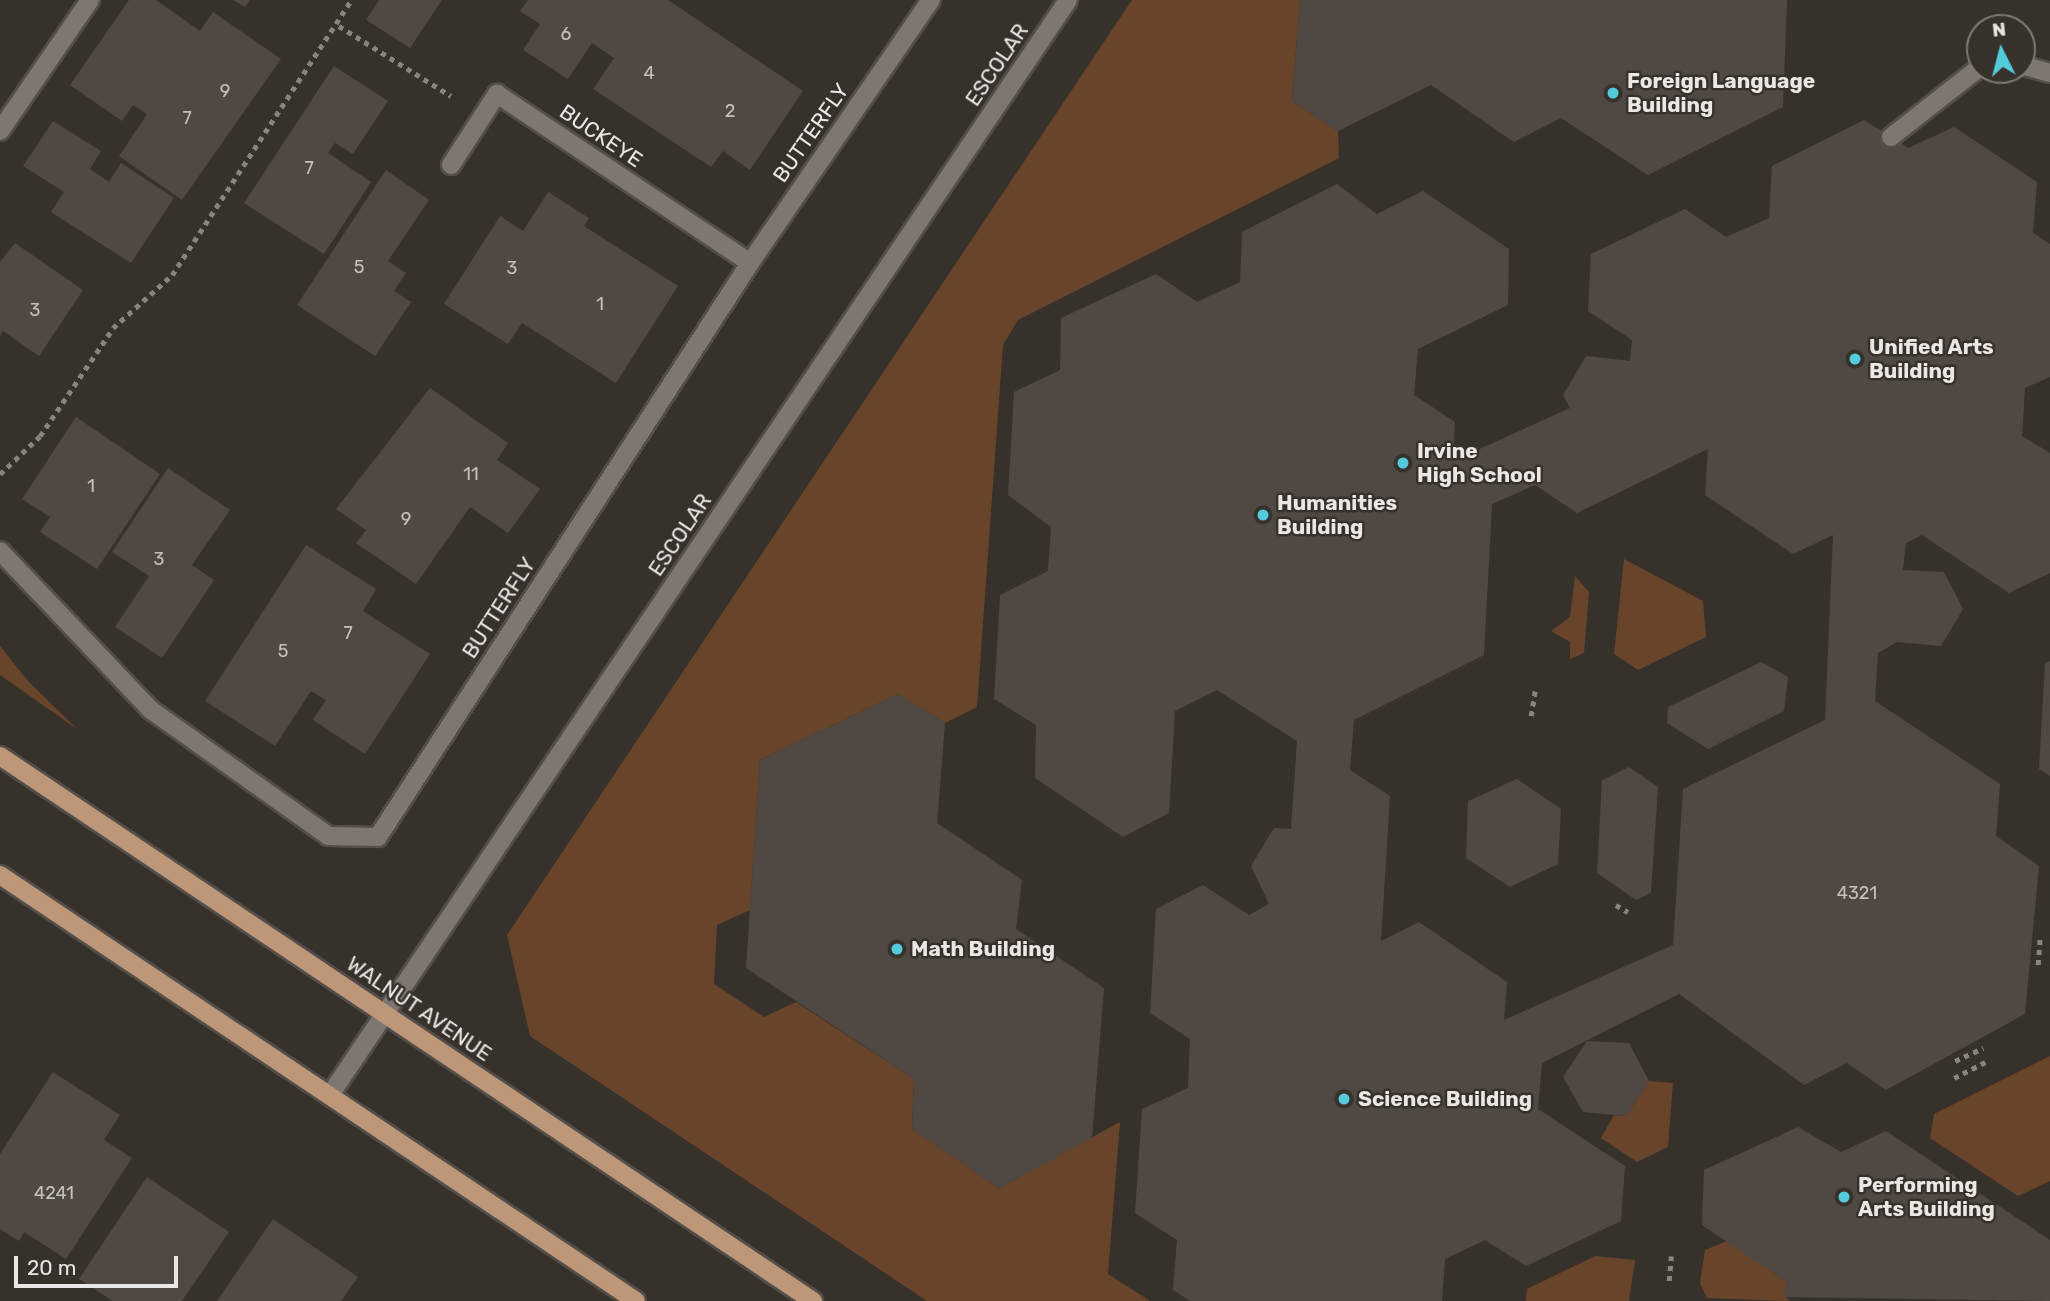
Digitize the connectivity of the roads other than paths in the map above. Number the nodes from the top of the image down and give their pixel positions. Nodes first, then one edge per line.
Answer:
1 (90, 0) edge
2 (931, 0) edge
3 (1068, 0) edge
4 (1966, 78) edge
5 (0, 131) edge
6 (1891, 137) dead end
7 (451, 165) dead end
8 (750, 263) junction
9 (0, 551) edge
10 (0, 756) edge
11 (0, 875) edge
12 (385, 1014) junction
13 (330, 1095) junction
14 (636, 1301) edge
15 (813, 1301) edge

1 - 5 street
2 - 8 street, BUTTERFLY
3 - 12 street, ESCOLAR
4 - 6 street
7 - 8 street, BUCKEYE
8 - 9 street, BUTTERFLY
10 - 12 main road, WALNUT AVENUE
11 - 13 main road
12 - 13 street, ESCOLAR
12 - 15 main road, WALNUT AVENUE
13 - 14 main road

